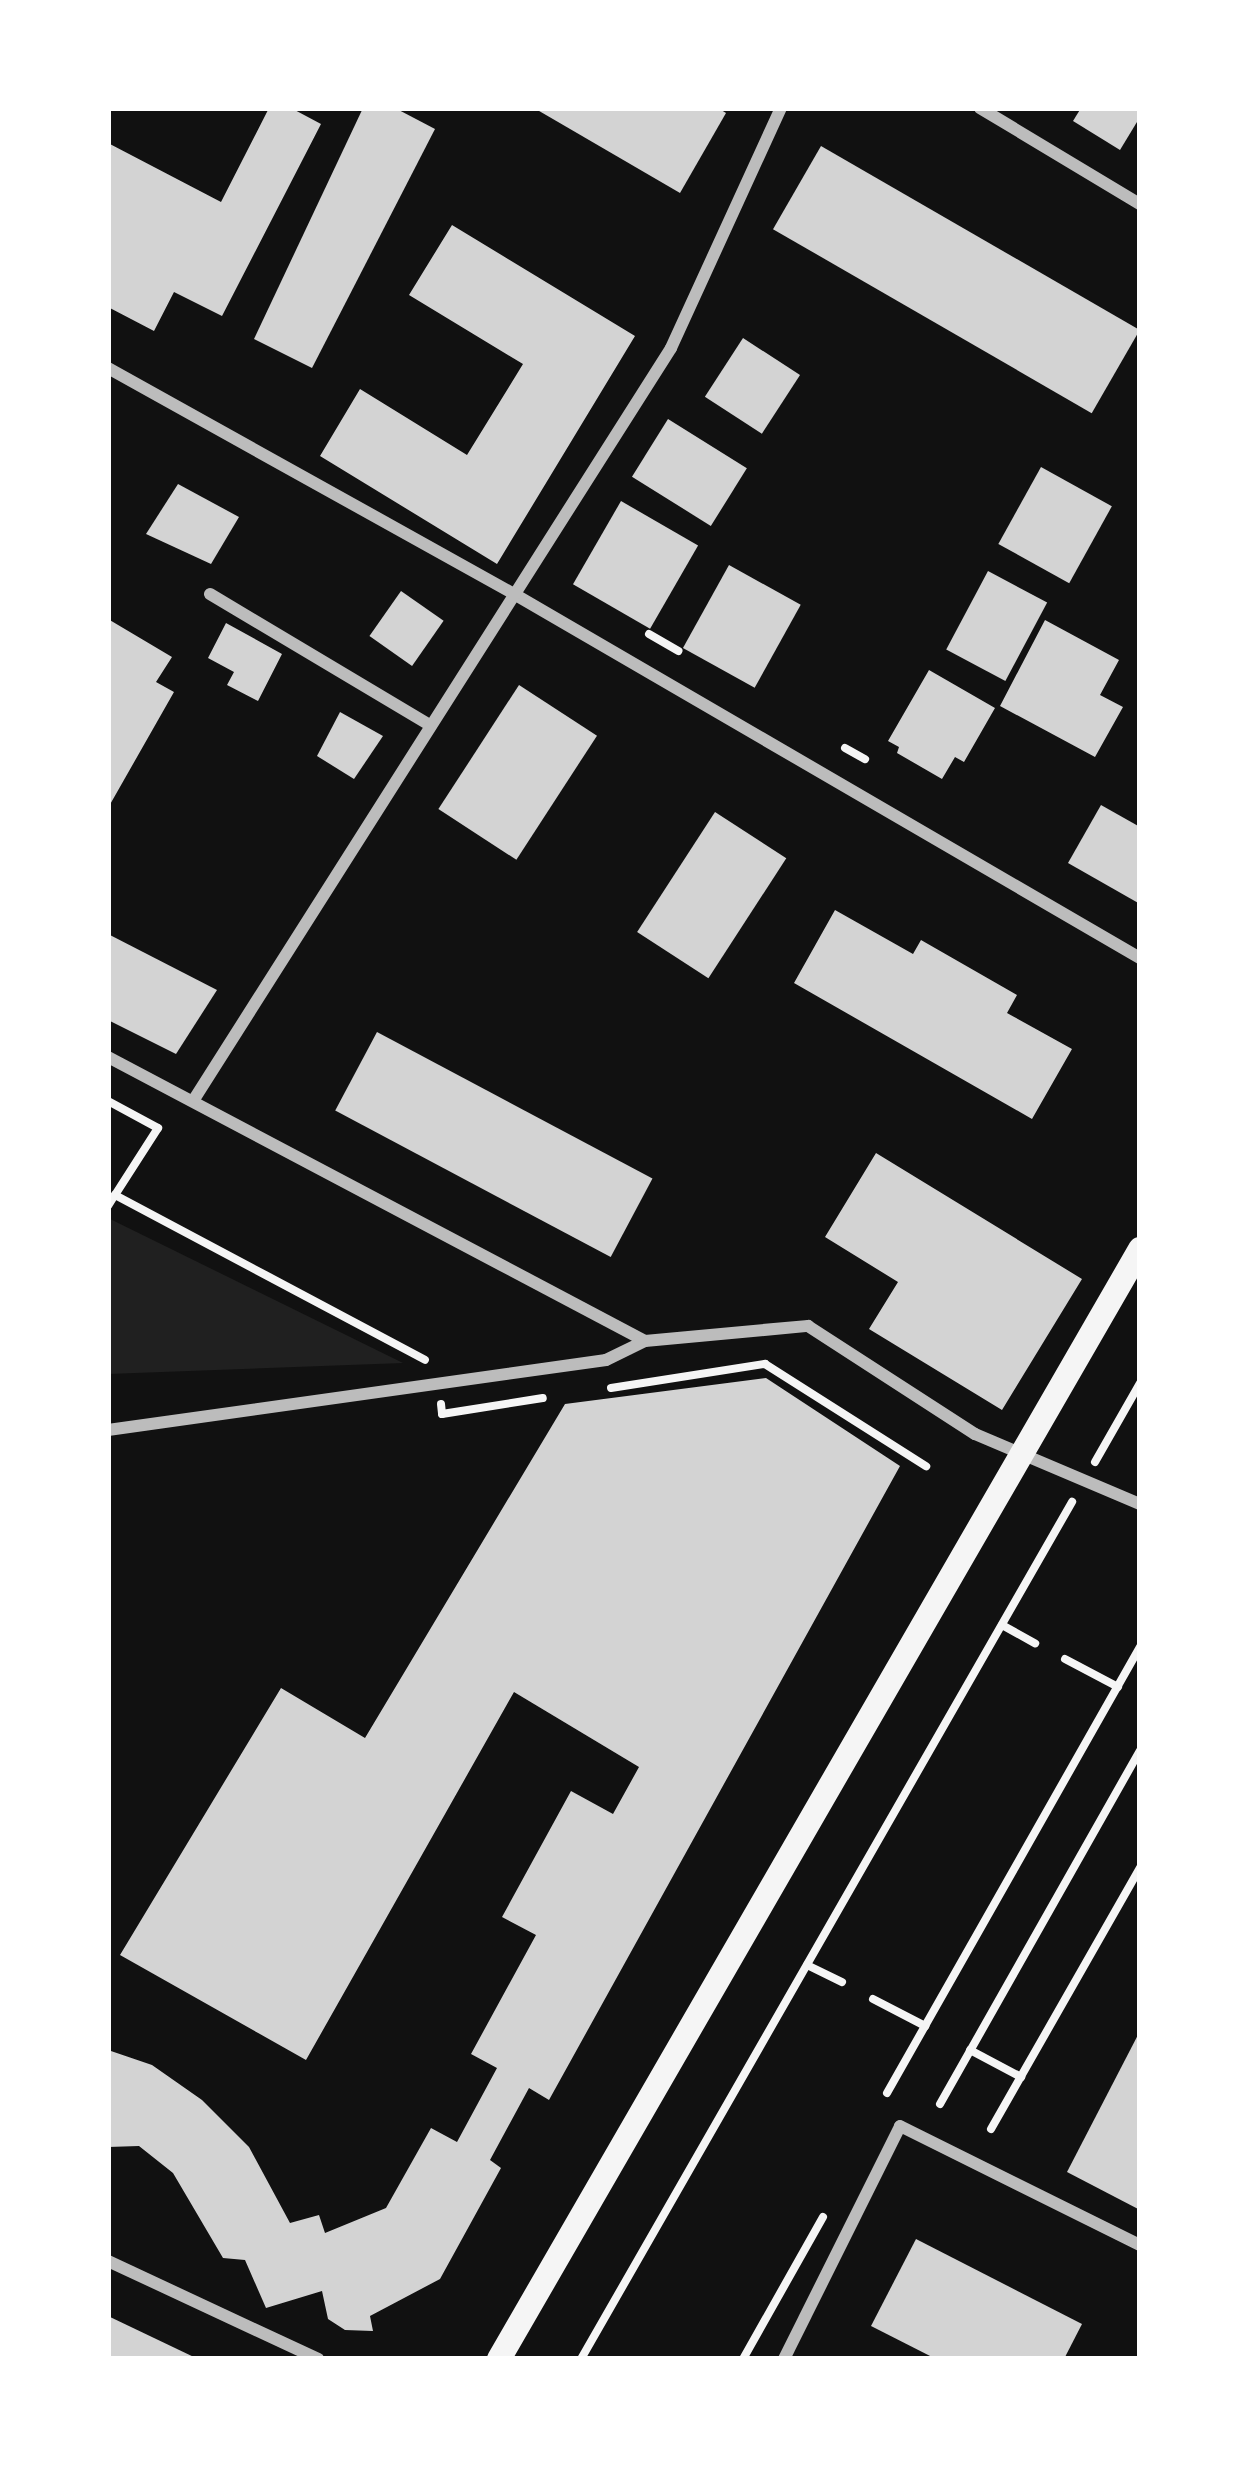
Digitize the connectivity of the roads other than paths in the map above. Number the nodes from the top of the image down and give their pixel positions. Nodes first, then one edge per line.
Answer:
1 (781, 108) edge
2 (980, 108) edge
3 (1140, 204) edge
4 (108, 368) edge
5 (210, 594) dead end
6 (514, 594) junction
7 (431, 726) junction
8 (1140, 958) edge
9 (108, 1057) edge
10 (193, 1100) junction
11 (1140, 1249) edge
12 (645, 1341) junction
13 (108, 1430) edge
14 (1022, 1453) junction
15 (1140, 1504) edge
16 (1140, 2245) edge
17 (108, 2261) edge
18 (319, 2359) edge
19 (499, 2359) edge
20 (784, 2359) edge

1 - 6 street
2 - 3 street
4 - 6 street
5 - 7 street
6 - 7 street
6 - 8 street
7 - 10 street
9 - 10 street
10 - 12 street
11 - 14 main road
12 - 13 street
12 - 14 street
14 - 15 street
14 - 19 main road
16 - 20 street
17 - 18 street

